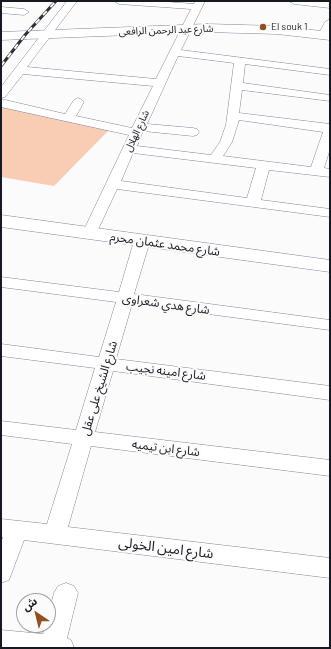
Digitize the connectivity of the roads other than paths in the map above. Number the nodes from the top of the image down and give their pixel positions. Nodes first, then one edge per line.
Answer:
1 (72, 1) edge
2 (119, 1) edge
3 (294, 1) edge
4 (199, 4) edge
5 (330, 5) edge
6 (1, 10) edge
7 (24, 12) dead end
8 (330, 22) edge
9 (185, 29) junction
10 (47, 34) junction
11 (1, 36) edge
12 (327, 36) edge
13 (174, 52) junction
14 (240, 60) junction
15 (20, 70) junction
16 (330, 72) edge
17 (92, 77) junction
18 (159, 83) junction
19 (237, 86) junction
20 (85, 87) dead end
21 (1, 95) edge
22 (330, 98) edge
23 (78, 102) dead end
24 (1, 103) edge
25 (233, 116) junction
26 (68, 119) junction
27 (330, 128) edge
28 (137, 130) junction
29 (193, 132) dead end
30 (128, 149) junction
31 (216, 159) junction
32 (264, 164) junction
33 (316, 170) junction
34 (330, 173) edge
35 (112, 184) junction
36 (253, 202) junction
37 (330, 213) edge
38 (1, 222) edge
39 (89, 234) junction
40 (142, 241) junction
41 (330, 266) edge
42 (1, 282) edge
43 (126, 298) junction
44 (330, 325) edge
45 (1, 350) edge
46 (106, 364) junction
47 (330, 393) edge
48 (1, 428) edge
49 (84, 438) junction
50 (330, 468) edge
51 (9, 529) edge
52 (55, 534) junction
53 (330, 568) edge
54 (1, 573) edge
55 (66, 593) dead end
56 (1, 640) edge
57 (57, 647) edge

1 - 10 street
2 - 4 street
3 - 5 street
4 - 9 street, شارع الهلال
6 - 7 street
8 - 12 street
9 - 10 street, شارع عبد الرحمن الرافعى
9 - 12 street, شارع عبد الرحمن الرافعى
9 - 13 street, شارع الهلال
10 - 11 street, شارع عبد الرحمن الرافعى
10 - 15 street
13 - 14 street
13 - 18 street, شارع الهلال
14 - 16 street
14 - 19 street
15 - 17 street
15 - 21 street
17 - 18 street
17 - 20 street
18 - 28 street, شارع الهلال
19 - 22 street
19 - 25 street
23 - 26 street
24 - 26 street
25 - 27 street
25 - 31 street
26 - 28 street
27 - 33 street
28 - 29 street
28 - 30 street, شارع الهلال
30 - 31 street
30 - 35 street, شارع الهلال
31 - 32 street
32 - 33 street
32 - 36 street
33 - 34 street
35 - 36 street
35 - 39 street, شارع الهلال
36 - 37 street
38 - 39 street, شارع محمد عثمان محرم
39 - 40 street, شارع محمد عثمان محرم
40 - 41 street, شارع محمد عثمان محرم
40 - 43 street, شارع الشيخ على عقل
42 - 43 street, شارع هدي شعراوى
43 - 44 street, شارع هدي شعراوى
43 - 46 street, شارع الشيخ على عقل
45 - 46 street, شارع امينه نجيب
46 - 47 street, شارع امينه نجيب
46 - 49 street, شارع الشيخ على عقل
48 - 49 street, شارع ابن تيميه
49 - 50 street, شارع ابن تيميه
49 - 52 street, شارع الشيخ على عقل
51 - 52 street, شارع امين الخولى
51 - 54 street
52 - 53 street, شارع امين الخولى
55 - 57 street
56 - 57 street

